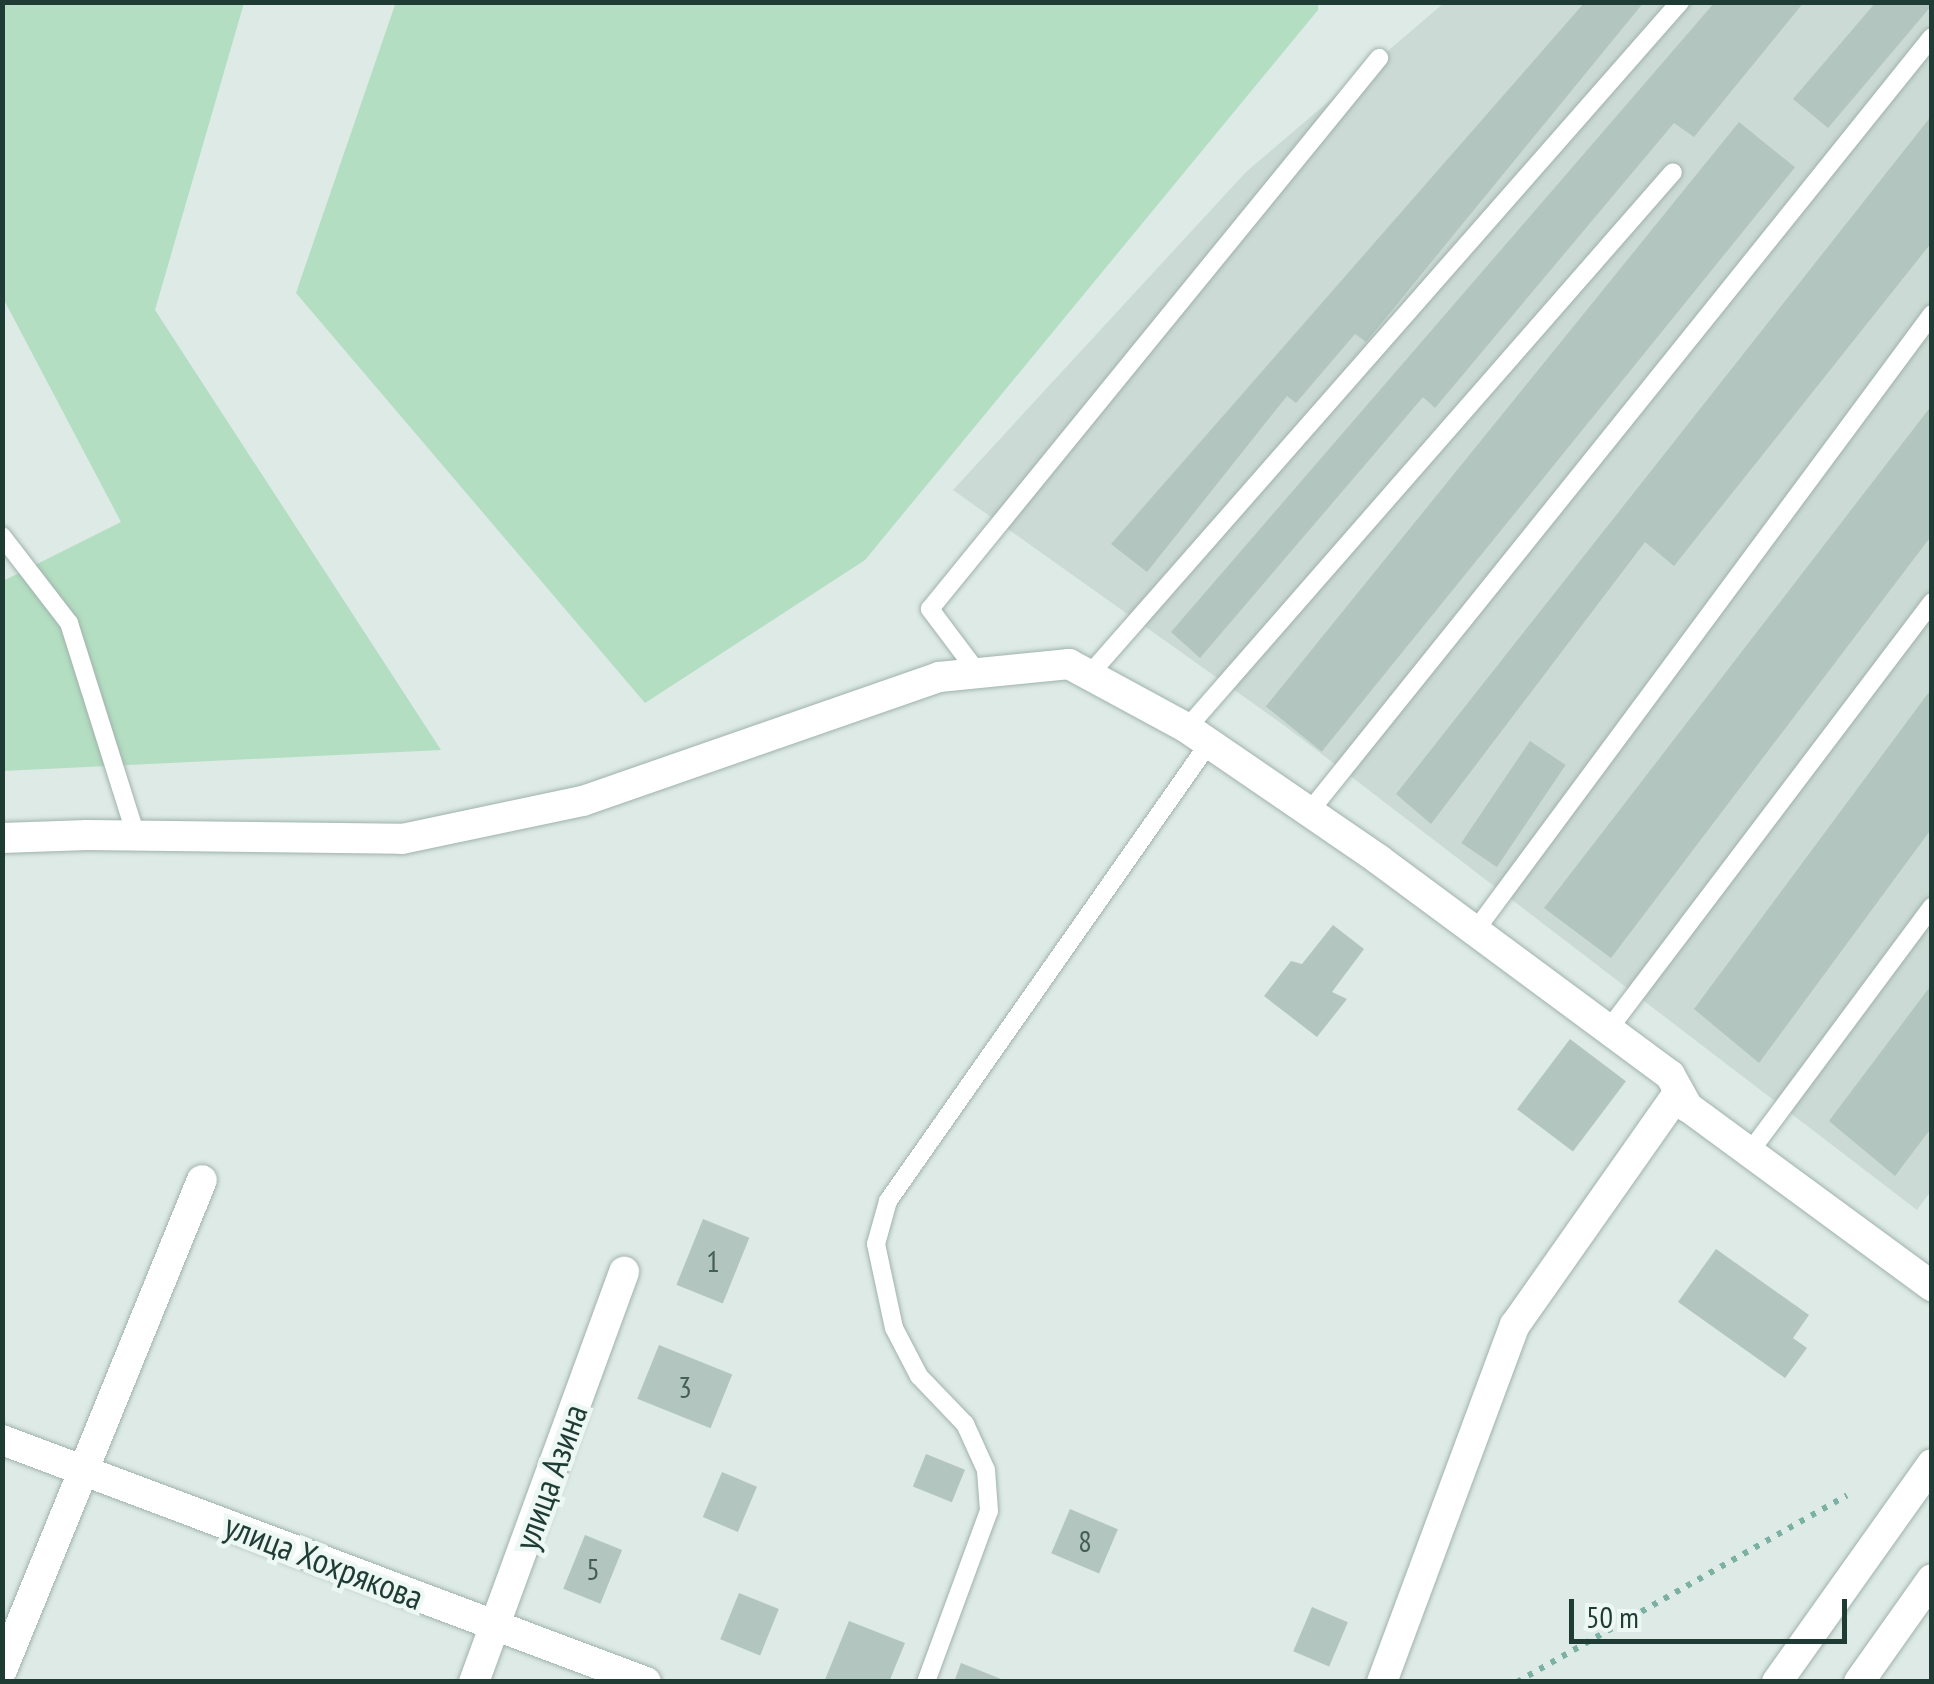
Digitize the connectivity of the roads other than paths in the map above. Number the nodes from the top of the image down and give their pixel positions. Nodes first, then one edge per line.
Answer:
1 (1680, 2) edge
2 (1932, 37) edge
3 (1379, 58) dead end
4 (1673, 172) dead end
5 (1932, 314) edge
6 (2, 536) edge
7 (1932, 602) edge
8 (978, 673) junction
9 (1089, 675) junction
10 (1198, 735) junction
11 (1309, 812) junction
12 (136, 836) junction
13 (2, 838) edge
14 (1932, 907) edge
15 (1475, 931) junction
16 (1608, 1030) junction
17 (1679, 1092) junction
18 (1749, 1153) junction
19 (202, 1180) dead end
20 (624, 1272) dead end
21 (1932, 1286) edge
22 (2, 1440) edge
23 (1932, 1464) edge
24 (86, 1472) junction
25 (1932, 1579) edge
26 (497, 1626) junction
27 (2, 1670) edge
28 (474, 1682) edge
29 (646, 1682) edge
30 (926, 1682) edge
31 (1382, 1682) edge
32 (1778, 1682) edge
33 (1858, 1682) edge

1 - 9 lane
2 - 11 lane
3 - 8 lane
4 - 10 lane
5 - 15 lane
6 - 12 lane
7 - 16 lane
8 - 9 street
8 - 12 street
9 - 10 street
10 - 11 street
10 - 30 lane
11 - 15 street
12 - 13 street
14 - 18 lane
15 - 16 street
16 - 17 street
17 - 18 street
17 - 31 street
18 - 21 street
19 - 24 street
20 - 26 street, улица Азина
22 - 24 street, улица Хохрякова
23 - 32 street
24 - 26 street, улица Хохрякова
24 - 27 street
25 - 33 street
26 - 28 street, улица Азина
26 - 29 street, улица Хохрякова

